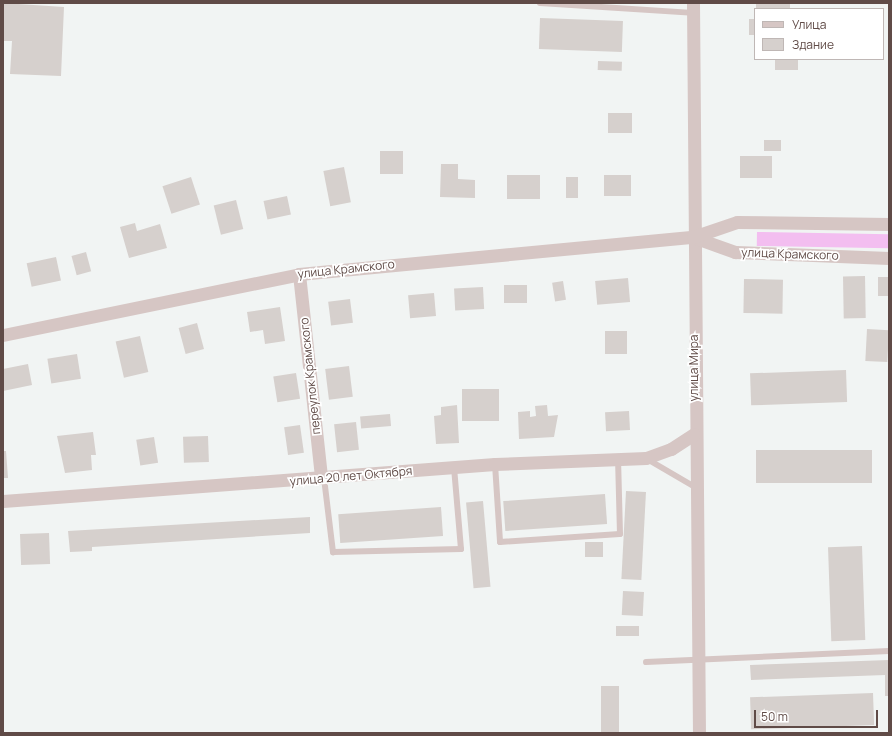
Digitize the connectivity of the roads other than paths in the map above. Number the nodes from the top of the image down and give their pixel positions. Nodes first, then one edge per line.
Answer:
1 (540, 3) edge
2 (693, 8) edge
3 (889, 224) edge
4 (693, 237) junction
5 (889, 258) edge
6 (299, 274) junction
7 (3, 334) edge
8 (694, 434) junction
9 (618, 458) junction
10 (646, 458) junction
11 (495, 464) junction
12 (454, 467) junction
13 (323, 478) junction
14 (695, 487) junction
15 (3, 501) edge
16 (889, 652) edge
17 (698, 660) junction
18 (646, 662) dead end
19 (699, 733) edge

1 - 2 lane
2 - 4 street, улица Мира
3 - 4 street, улица Крамского
4 - 5 street, улица Крамского
4 - 6 street, улица Крамского
4 - 8 street, улица Мира
6 - 7 street, улица Крамского
6 - 13 street, переулок Крамского
8 - 10 street, улица 20 лет Октября
8 - 14 street, улица Мира
9 - 10 street, улица 20 лет Октября
9 - 11 street, улица 20 лет Октября
9 - 11 lane
10 - 14 lane
11 - 12 street, улица 20 лет Октября
12 - 13 street, улица 20 лет Октября
12 - 13 lane
13 - 15 street, улица 20 лет Октября
14 - 17 street, улица Мира
16 - 17 lane
17 - 18 lane
17 - 19 street, улица Мира

